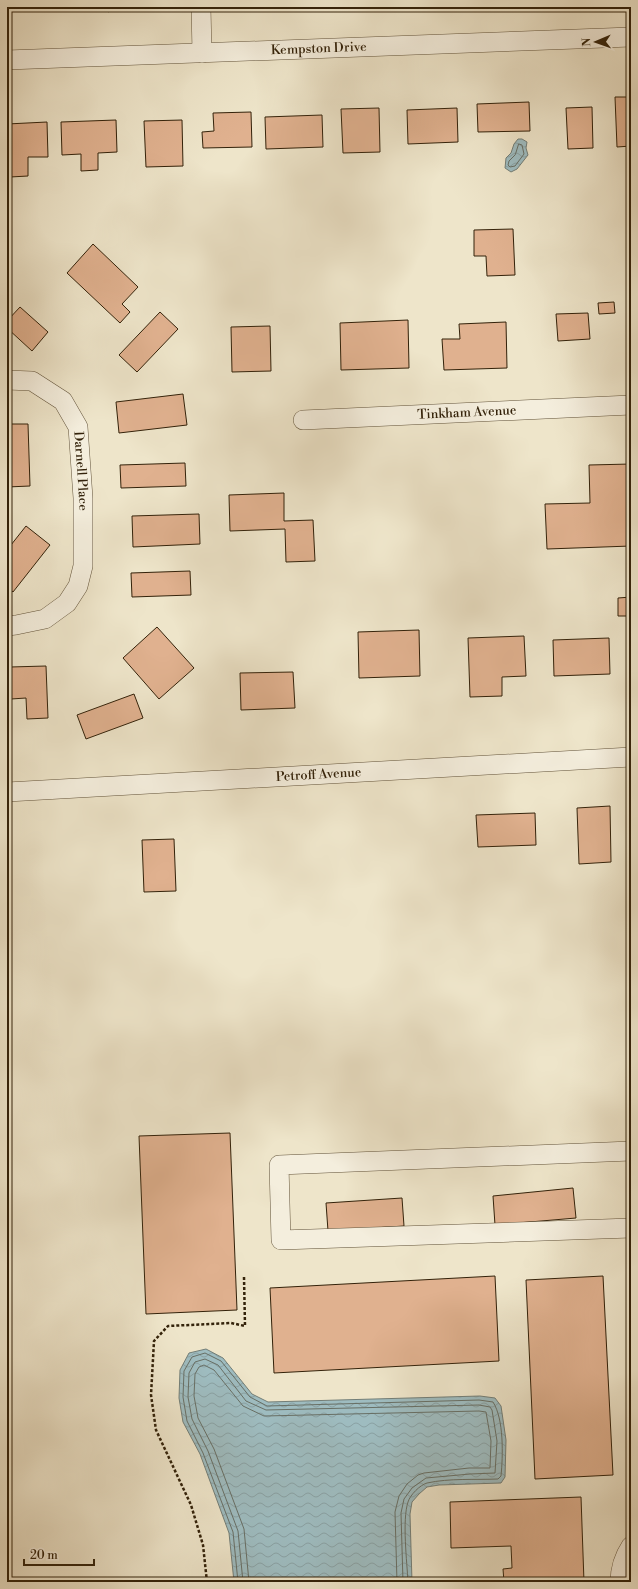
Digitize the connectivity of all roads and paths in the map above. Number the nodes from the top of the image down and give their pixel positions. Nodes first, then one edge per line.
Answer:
1 (201, 7) edge
2 (631, 37) edge
3 (202, 53) junction
4 (7, 60) edge
5 (7, 380) edge
6 (631, 405) edge
7 (303, 420) dead end
8 (7, 626) edge
9 (631, 757) edge
10 (7, 792) edge
11 (631, 1152) edge
12 (631, 1228) edge
13 (244, 1277) dead end
14 (631, 1546) edge
15 (207, 1582) edge
16 (620, 1582) edge

1 - 3 street
2 - 3 street, Kempston Drive
3 - 4 street, Kempston Drive
5 - 8 street, Darnell Place
6 - 7 street, Tinkham Avenue
9 - 10 street, Petroff Avenue
11 - 12 street
13 - 15 path
14 - 16 street

